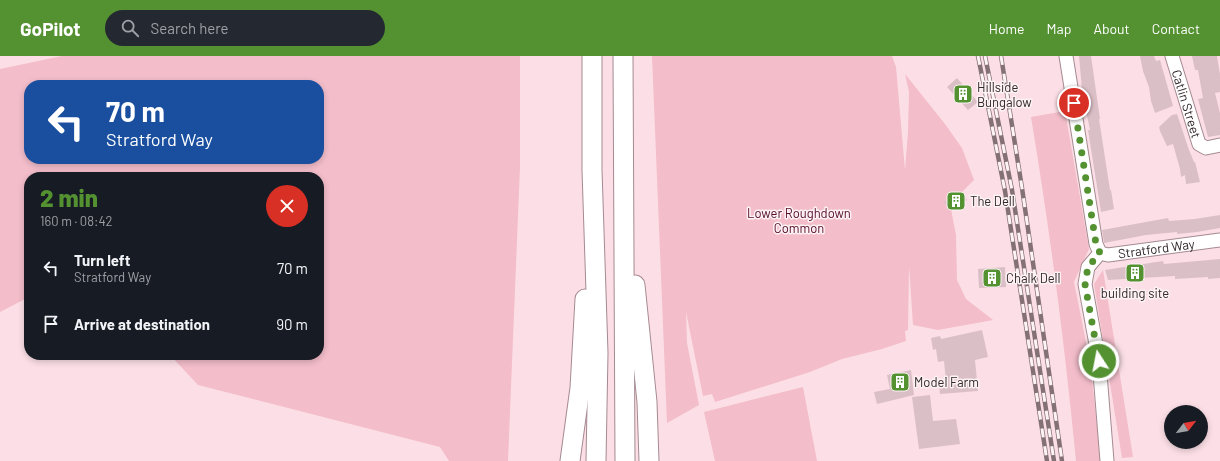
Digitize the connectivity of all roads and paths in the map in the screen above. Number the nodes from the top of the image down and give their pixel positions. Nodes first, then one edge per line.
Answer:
1 (592, 56) edge
2 (623, 56) edge
3 (1066, 56) edge
4 (1172, 56) edge
5 (1220, 145) edge
6 (624, 226) junction
7 (594, 230) junction
8 (1220, 240) edge
9 (1100, 253) junction
10 (570, 461) edge
11 (596, 461) edge
12 (625, 461) edge
13 (649, 461) edge
14 (1107, 461) edge

1 - 7 highway
2 - 6 highway
3 - 9 street, Stratford Way
4 - 5 street, Catlin Street
6 - 12 highway
6 - 13 highway
7 - 10 highway
7 - 11 highway
8 - 9 street, Stratford Way
9 - 14 street

